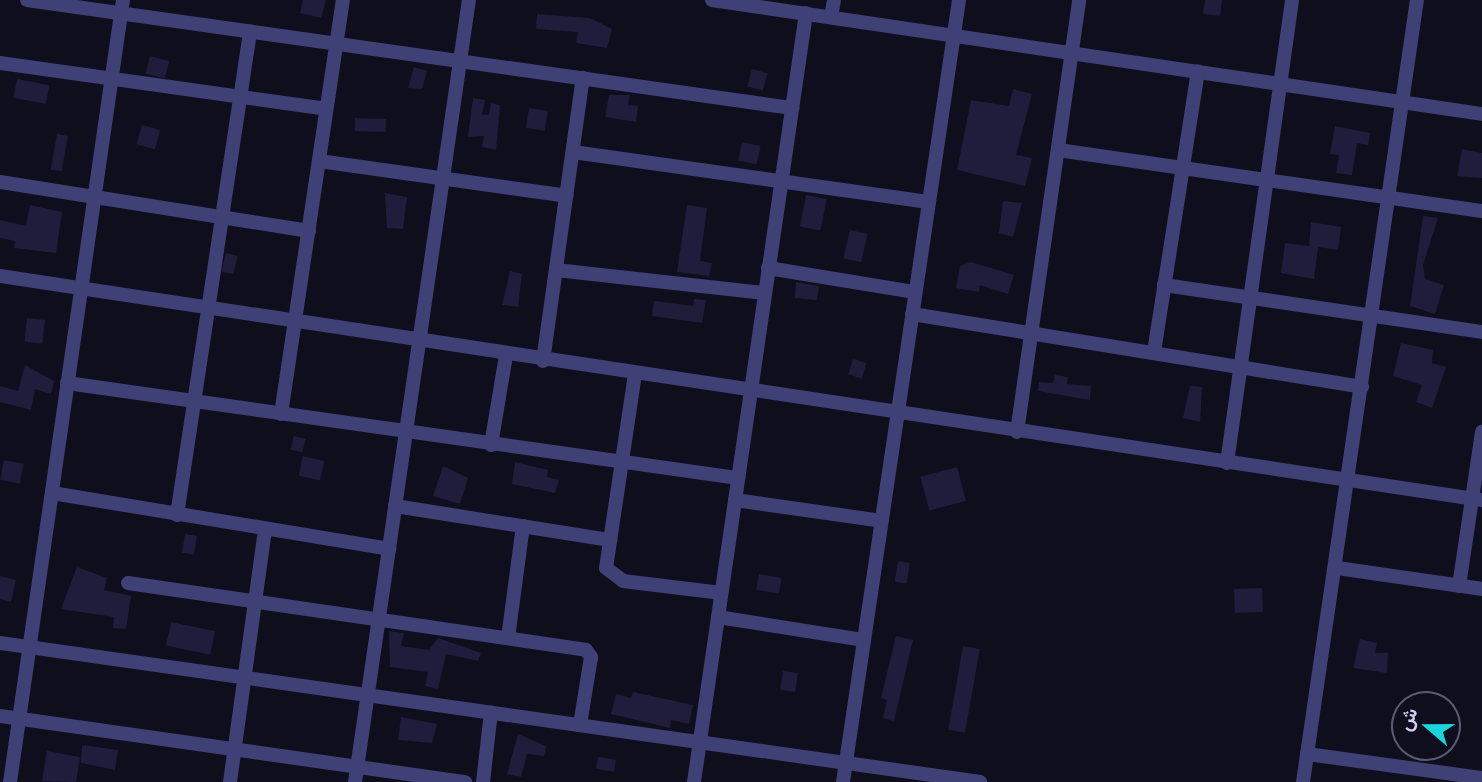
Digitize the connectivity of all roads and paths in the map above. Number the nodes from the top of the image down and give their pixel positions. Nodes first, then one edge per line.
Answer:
1 (27, 0) edge
2 (342, 0) edge
3 (469, 0) edge
4 (712, 0) edge
5 (834, 0) edge
6 (959, 0) edge
7 (1079, 0) edge
8 (1292, 0) edge
9 (1417, 0) edge
10 (122, 6) edge
11 (806, 13) junction
12 (831, 17) junction
13 (250, 31) junction
14 (954, 34) junction
15 (336, 44) junction
16 (1072, 52) junction
17 (460, 61) junction
18 (0, 63) edge
19 (1198, 71) junction
20 (112, 78) junction
21 (583, 78) junction
22 (1279, 83) junction
23 (240, 96) junction
24 (1403, 102) junction
25 (792, 108) junction
26 (326, 109) junction
27 (1482, 114) edge
28 (1058, 150) junction
29 (573, 152) junction
30 (319, 161) junction
31 (1184, 168) junction
32 (443, 178) junction
33 (1266, 180) junction
34 (782, 181) junction
35 (0, 182) edge
36 (567, 196) junction
37 (95, 197) junction
38 (1389, 198) junction
39 (929, 202) junction
40 (1482, 211) edge
41 (222, 217) junction
42 (309, 231) junction
43 (768, 268) junction
44 (556, 270) junction
45 (0, 276) edge
46 (1164, 285) junction
47 (81, 291) junction
48 (915, 292) junction
49 (765, 293) junction
50 (1248, 298) junction
51 (208, 310) junction
52 (912, 314) junction
53 (1371, 316) junction
54 (296, 325) junction
55 (1482, 332) edge
56 (1031, 333) junction
57 (419, 342) junction
58 (1153, 352) junction
59 (506, 355) junction
60 (543, 360) junction
61 (1240, 366) junction
62 (635, 374) junction
63 (67, 383) junction
64 (1362, 387) junction
65 (751, 392) junction
66 (194, 400) junction
67 (281, 414) junction
68 (898, 414) junction
69 (1017, 432) junction
70 (1482, 432) edge
71 (406, 433) junction
72 (491, 445) junction
73 (621, 462) junction
74 (1227, 463) junction
75 (738, 478) junction
76 (1348, 480) junction
77 (52, 493) junction
78 (1477, 499) edge
79 (735, 500) junction
80 (395, 506) junction
81 (177, 515) junction
82 (882, 521) junction
83 (523, 526) junction
84 (265, 529) junction
85 (610, 540) junction
86 (389, 549) junction
87 (1337, 568) junction
88 (128, 583) dead end
89 (1459, 586) junction
90 (1482, 589) edge
91 (721, 593) junction
92 (254, 601) junction
93 (718, 617) junction
94 (379, 619) junction
95 (508, 638) junction
96 (864, 640) junction
97 (0, 643) edge
98 (30, 645) junction
99 (244, 676) junction
100 (368, 694) junction
101 (491, 712) junction
102 (0, 716) edge
103 (19, 719) junction
104 (580, 725) junction
105 (700, 742) junction
106 (234, 750) junction
107 (1307, 754) junction
108 (846, 763) junction
109 (357, 767) junction
110 (1430, 776) edge
111 (1482, 778) edge
112 (961, 781) edge
113 (9, 782) edge
114 (230, 782) edge
115 (355, 782) edge
116 (465, 782) edge
117 (483, 782) edge
118 (694, 782) edge
119 (843, 782) edge
120 (980, 782) edge
121 (1303, 782) edge

1 - 10 street
2 - 15 street
3 - 17 street
4 - 11 street
5 - 12 street
6 - 14 street
7 - 16 street
8 - 22 street
9 - 24 street
10 - 13 street
10 - 20 street
11 - 12 street
11 - 25 street
12 - 14 street
13 - 15 street
13 - 23 street
14 - 16 street
14 - 39 street
15 - 17 street
15 - 26 street
16 - 19 street
16 - 28 street
17 - 21 street
17 - 32 street
18 - 20 street
19 - 22 street
19 - 31 street
20 - 23 street
20 - 37 street
21 - 25 street
21 - 29 street
22 - 24 street
22 - 33 street
23 - 26 street
23 - 41 street
24 - 27 street
24 - 38 street
25 - 34 street
26 - 30 street
28 - 31 street
28 - 56 street
29 - 34 street
29 - 36 street
30 - 32 street
30 - 42 street
31 - 33 street
31 - 46 street
32 - 36 street
32 - 57 street
33 - 38 street
33 - 50 street
34 - 39 street
34 - 43 street
35 - 37 street
36 - 44 street
37 - 41 street
37 - 47 street
38 - 40 street
38 - 53 street
39 - 48 street
41 - 42 street
41 - 51 street
42 - 54 street
43 - 48 street
43 - 49 street
44 - 49 street
44 - 60 street
45 - 47 street
46 - 50 street
46 - 58 street
47 - 51 street
47 - 63 street
48 - 52 street
49 - 65 street
50 - 53 street
50 - 61 street
51 - 54 street
51 - 66 street
52 - 56 street
52 - 68 street
53 - 55 street
53 - 64 street
54 - 57 street
54 - 67 street
56 - 58 street
56 - 69 street
57 - 59 street
57 - 71 street
58 - 61 street
59 - 60 street
59 - 72 street
60 - 62 street
61 - 64 street
61 - 74 street
62 - 65 street
62 - 73 street
63 - 66 street
63 - 77 street
64 - 76 street
65 - 68 street
65 - 75 street
66 - 67 street
66 - 81 street
67 - 71 street
68 - 69 street
68 - 82 street
69 - 74 street
70 - 78 street
71 - 72 street
71 - 80 street
72 - 73 street
73 - 75 street
73 - 85 street
74 - 76 street
75 - 79 street
76 - 78 street
76 - 87 street
77 - 81 street
77 - 98 street
78 - 89 street
79 - 82 street
79 - 91 street
80 - 83 street
80 - 86 street
81 - 84 street
82 - 96 street
83 - 85 street
83 - 95 street
84 - 86 street
84 - 92 street
85 - 91 street
86 - 94 street
87 - 89 street
87 - 107 street
88 - 92 street
89 - 90 street
91 - 93 street
92 - 94 street
92 - 99 street
93 - 96 street
93 - 105 street
94 - 95 street
94 - 100 street
95 - 104 street
96 - 108 street
97 - 98 street
98 - 99 street
98 - 103 street
99 - 100 street
99 - 106 street
100 - 101 street
100 - 109 street
101 - 104 street
101 - 117 street
102 - 103 street
103 - 106 street
103 - 113 street
104 - 105 street
105 - 108 street
105 - 118 street
106 - 109 street
106 - 114 street
107 - 110 street
107 - 121 street
108 - 112 street
108 - 119 street
109 - 115 street
109 - 116 street
110 - 111 street
112 - 120 street

